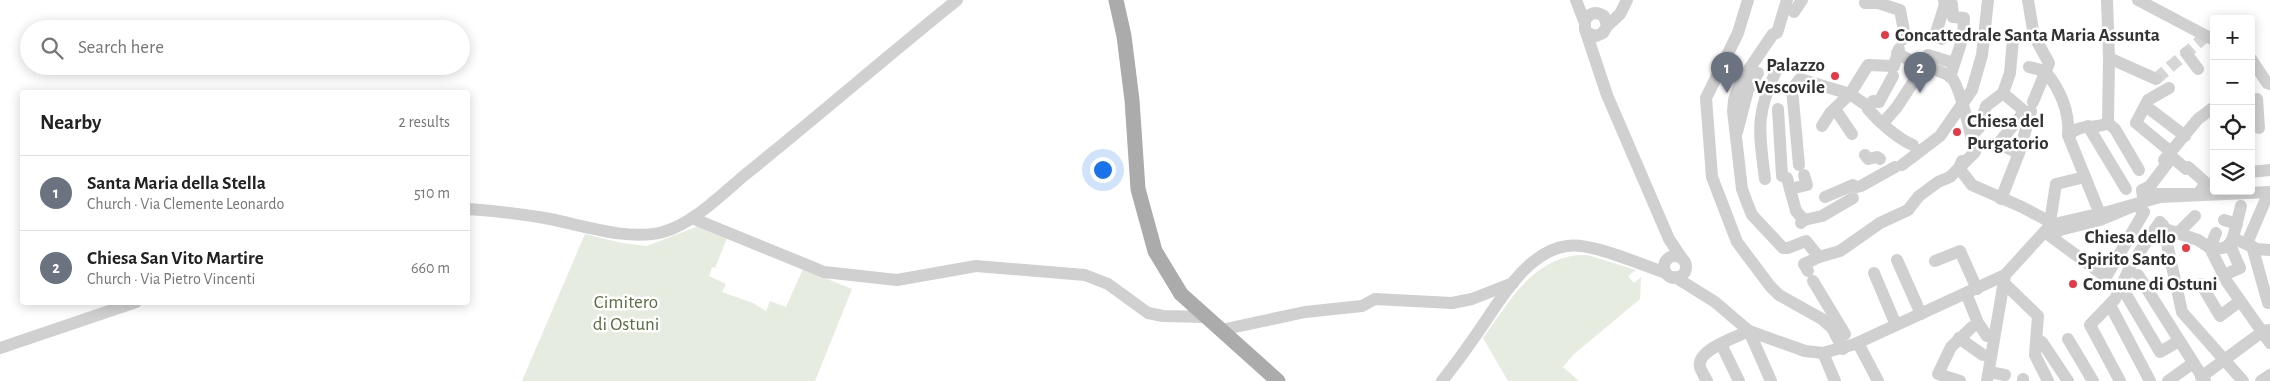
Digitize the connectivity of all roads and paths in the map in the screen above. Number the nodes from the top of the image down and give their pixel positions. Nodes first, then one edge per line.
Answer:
1 (957, 0) edge
2 (1116, 0) edge
3 (1576, 0) edge
4 (1748, 0) edge
5 (1788, 0) edge
6 (1802, 0) edge
7 (1866, 0) edge
8 (1988, 0) edge
9 (2028, 0) edge
10 (2106, 0) edge
11 (2138, 0) edge
12 (1944, 2) edge
13 (1625, 4) edge
14 (1789, 14) junction
15 (1596, 24) junction
16 (1938, 37) dead end
17 (2210, 38) edge
18 (2013, 39) dead end
19 (1900, 47) junction
20 (2186, 54) dead end
21 (1928, 55) dead end
22 (2109, 58) junction
23 (2252, 60) edge
24 (1954, 63) junction
25 (1918, 65) junction
26 (2029, 67) dead end
27 (2198, 70) dead end
28 (1776, 71) dead end
29 (1892, 71) junction
30 (2045, 71) junction
31 (1758, 73) dead end
32 (1950, 77) junction
33 (2156, 79) dead end
34 (2268, 84) edge
35 (2169, 88) tunnel mouth
36 (1853, 89) junction
37 (2002, 93) junction
38 (2259, 99) edge
39 (1962, 104) junction
40 (1869, 107) junction
41 (1778, 109) dead end
42 (1835, 109) junction
43 (2029, 110) junction
44 (2151, 110) dead end
45 (2210, 110) edge
46 (2108, 122) junction
47 (1883, 123) junction
48 (1822, 126) dead end
49 (2088, 126) junction
50 (2258, 128) dead end
51 (1736, 134) junction
52 (1852, 134) dead end
53 (1972, 135) junction
54 (2068, 135) junction
55 (2184, 136) junction
56 (1913, 145) dead end
57 (2171, 152) junction
58 (2019, 153) junction
59 (1866, 155) dead end
60 (1880, 159) dead end
61 (1960, 168) junction
62 (2139, 170) dead end
63 (2270, 170) edge
64 (2255, 172) edge
65 (2085, 177) junction
66 (1765, 179) dead end
67 (2209, 184) edge
68 (1790, 189) junction
69 (2270, 192) edge
70 (1851, 193) junction
71 (2136, 193) junction
72 (1826, 197) dead end
73 (2001, 199) junction
74 (2241, 206) dead end
75 (470, 209) edge
76 (2106, 212) junction
77 (2195, 216) dead end
78 (692, 218) junction
79 (2224, 220) dead end
80 (2237, 224) junction
81 (2055, 225) junction
82 (2168, 230) junction
83 (2216, 233) dead end
84 (2231, 242) junction
85 (2249, 245) junction
86 (2210, 248) junction
87 (2270, 250) edge
88 (1819, 257) junction
89 (1896, 260) dead end
90 (1935, 262) dead end
91 (1671, 267) junction
92 (1874, 273) dead end
93 (2138, 275) dead end
94 (2224, 275) junction
95 (2005, 279) junction
96 (1513, 283) junction
97 (2201, 284) dead end
98 (2121, 286) junction
99 (1972, 291) junction
100 (2240, 301) junction
101 (2269, 302) edge
102 (127, 305) edge
103 (2110, 305) junction
104 (1921, 314) junction
105 (2250, 316) junction
106 (1207, 318) junction
107 (1896, 325) junction
108 (1972, 327) dead end
109 (1221, 330) junction
110 (2266, 330) edge
111 (1748, 331) junction
112 (1987, 336) dead end
113 (1960, 338) junction
114 (2068, 339) dead end
115 (2179, 341) junction
116 (2042, 342) dead end
117 (2270, 343) edge
118 (1721, 344) junction
119 (1851, 346) junction
120 (0, 348) edge
121 (1823, 353) junction
122 (1983, 355) dead end
123 (2224, 358) junction
124 (2193, 363) junction
125 (2005, 375) dead end
126 (2270, 375) edge
127 (1988, 376) edge
128 (2203, 379) edge
129 (1278, 381) edge
130 (1442, 381) edge
131 (1707, 381) edge
132 (1739, 381) edge
133 (1771, 381) edge
134 (1835, 381) edge
135 (1878, 381) edge
136 (1960, 381) edge
137 (2048, 381) edge
138 (2068, 381) edge
139 (2093, 381) edge
140 (2120, 381) edge
141 (2150, 381) edge
142 (2168, 381) edge
143 (2243, 381) edge
144 (2261, 381) edge

1 - 78 street
2 - 106 main road
3 - 15 street
4 - 119 street
5 - 14 street
6 - 14 street
7 - 19 street
8 - 39 street
9 - 30 street
10 - 22 street
11 - 17 street
12 - 16 street
12 - 24 street
13 - 15 street
14 - 51 street
15 - 91 street
18 - 37 street
19 - 25 street
19 - 29 street
20 - 27 street
21 - 24 street
22 - 33 street
22 - 46 street
23 - 34 street
24 - 32 street
25 - 32 street
25 - 47 street
26 - 30 street
28 - 66 street
29 - 36 street
29 - 40 street
30 - 43 street
30 - 54 street
31 - 51 street
32 - 39 street
35 - 57 street
36 - 40 street
36 - 42 street
36 - 68 street
37 - 43 street
37 - 53 street
38 - 50 street
39 - 53 street
39 - 70 street
40 - 47 street
41 - 68 street
42 - 48 street
42 - 52 street
43 - 58 street
43 - 58 street
44 - 55 street
45 - 55 street
46 - 49 street
46 - 62 street
47 - 56 street
49 - 54 street
49 - 71 street
51 - 88 street
53 - 61 street
54 - 65 street
55 - 57 street
57 - 71 street
58 - 73 street
59 - 60 street
61 - 73 street
61 - 88 street
63 - 64 street
65 - 76 street
65 - 81 street
67 - 67 street
67 - 69 street
67 - 71 street
68 - 70 street
69 - 85 street
70 - 72 street
71 - 76 street
71 - 82 street
73 - 81 street
74 - 80 street
75 - 78 street
76 - 81 street
77 - 82 street
78 - 106 street
79 - 80 street
80 - 84 street
81 - 81 street
81 - 95 street
82 - 86 street
82 - 98 street
82 - 123 street
83 - 86 street
84 - 85 street
84 - 86 street
84 - 94 street
85 - 87 street
85 - 101 street
86 - 94 street
88 - 119 street
89 - 104 street
90 - 99 street
91 - 96 street
91 - 111 street
92 - 107 street
93 - 115 street
94 - 100 street
95 - 99 street
95 - 127 street
95 - 137 street
96 - 109 street
96 - 130 street
97 - 100 street
98 - 103 street
98 - 115 street
99 - 104 street
99 - 112 street
100 - 105 street
101 - 105 street
102 - 120 street
103 - 140 street
103 - 141 street
104 - 107 street
105 - 110 street
106 - 109 main road
107 - 119 street
108 - 113 street
109 - 129 main road
110 - 117 street
110 - 123 street
111 - 118 street
111 - 121 street
111 - 133 street
113 - 122 street
113 - 136 street
114 - 139 street
115 - 124 street
116 - 138 street
118 - 131 street
118 - 132 street
119 - 121 street
119 - 135 street
121 - 134 street
123 - 128 street
123 - 143 street
124 - 128 street
124 - 142 street
125 - 127 street
126 - 144 street

